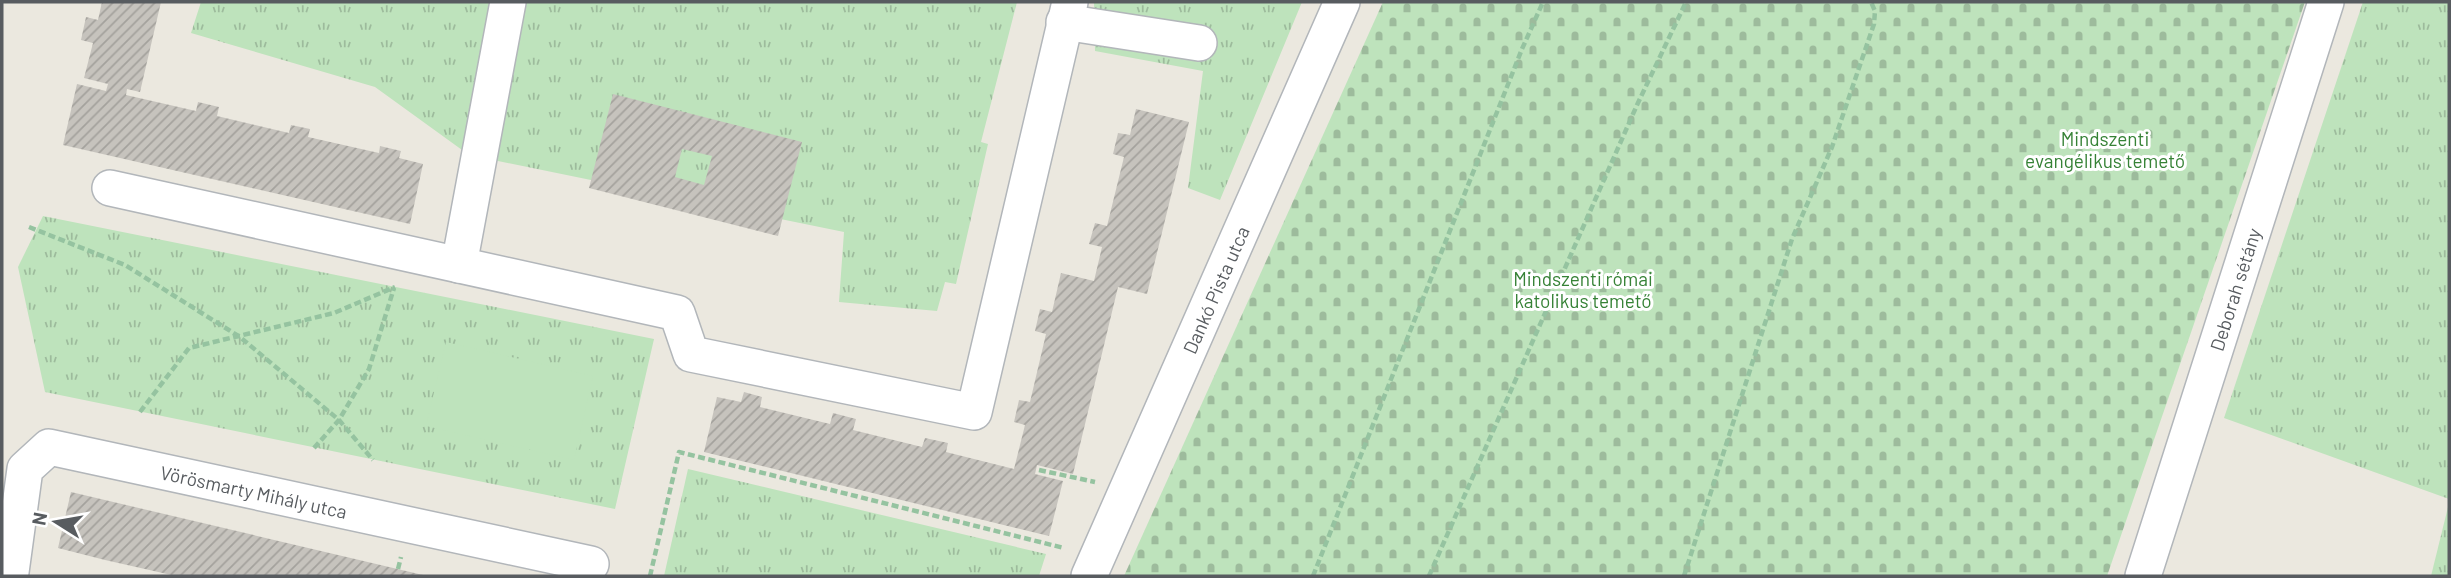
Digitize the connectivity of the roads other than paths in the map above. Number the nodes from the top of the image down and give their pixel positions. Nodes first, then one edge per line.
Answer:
1 (508, 2) edge
2 (1342, 2) edge
3 (2326, 2) edge
4 (1067, 12) edge
5 (1199, 43) dead end
6 (110, 188) dead end
7 (459, 265) junction
8 (591, 564) dead end
9 (8, 572) edge
10 (1089, 576) edge
11 (2143, 576) edge

1 - 7 street
2 - 10 street, Dankó Pista utca
3 - 11 street, Deborah sétány
4 - 5 street
4 - 7 street
6 - 7 street
8 - 9 street, Vörösmarty Mihály utca

